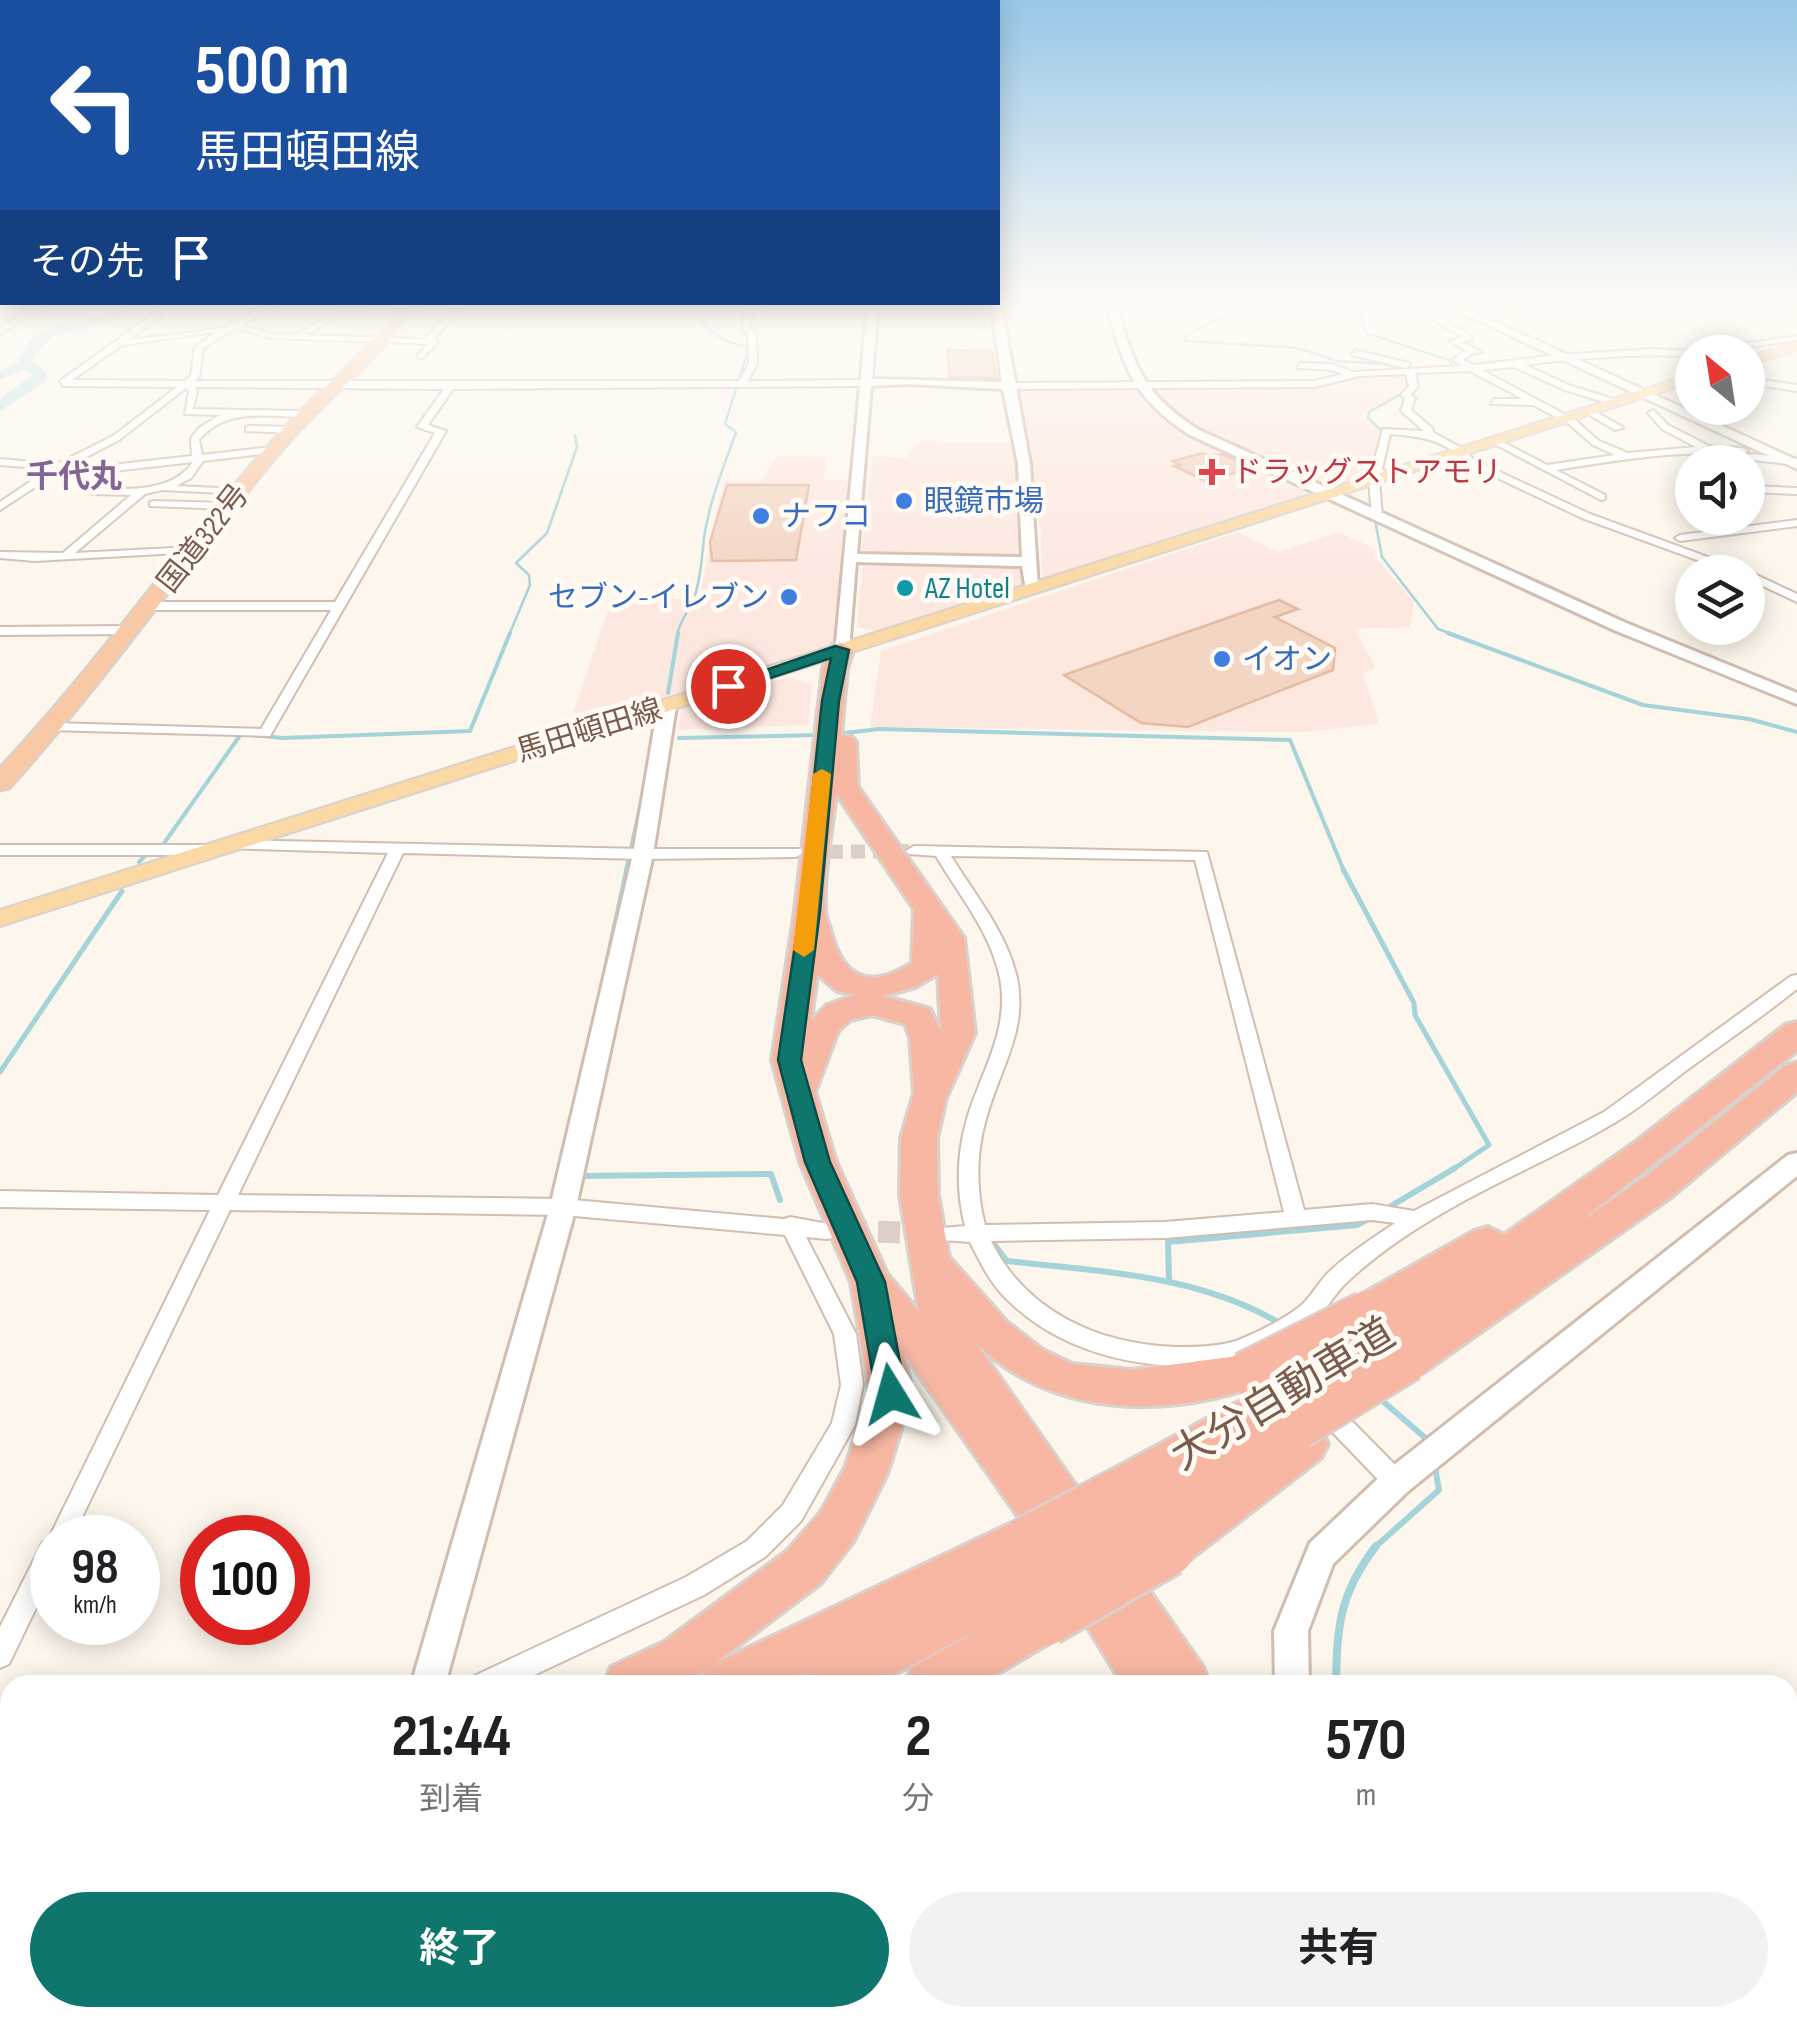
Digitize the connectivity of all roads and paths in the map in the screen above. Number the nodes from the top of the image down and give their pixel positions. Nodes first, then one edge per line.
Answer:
1 (173, 395) edge
2 (192, 395) edge
3 (325, 395) edge
4 (444, 395) edge
5 (864, 395) edge
6 (1010, 395) edge
7 (1147, 395) edge
8 (1405, 395) edge
9 (1522, 395) edge
10 (1591, 395) edge
11 (1629, 395) edge
12 (1663, 395) edge
13 (1494, 402) dead end
14 (1536, 402) junction
15 (1617, 402) junction
16 (1647, 404) junction
17 (1589, 411) junction
18 (231, 412) junction
19 (1675, 412) edge
20 (1565, 418) junction
21 (297, 422) junction
22 (1704, 425) edge
23 (1618, 428) dead end
24 (249, 429) dead end
25 (1429, 434) junction
26 (1494, 441) junction
27 (1700, 445) edge
28 (1738, 445) edge
29 (272, 450) junction
30 (1462, 452) junction
31 (1675, 454) edge
32 (1765, 455) edge
33 (1765, 455) edge
34 (1626, 456) junction
35 (195, 457) junction
36 (0, 462) edge
37 (1796, 466) edge
38 (62, 467) junction
39 (111, 467) junction
40 (1547, 468) junction
41 (1379, 478) junction
42 (166, 489) junction
43 (1765, 490) edge
44 (1797, 491) edge
45 (141, 492) junction
46 (1333, 493) junction
47 (1600, 497) dead end
48 (234, 499) junction
49 (154, 504) dead end
50 (0, 507) edge
51 (1377, 517) junction
52 (1797, 523) edge
53 (1680, 538) dead end
54 (193, 550) junction
55 (68, 554) junction
56 (0, 555) edge
57 (1693, 555) edge
58 (849, 558) junction
59 (1031, 562) junction
60 (1765, 584) edge
61 (1031, 588) junction
62 (1797, 598) edge
63 (148, 606) junction
64 (338, 606) junction
65 (129, 630) junction
66 (0, 631) edge
67 (841, 650) junction
68 (1797, 700) edge
69 (667, 706) junction
70 (53, 727) junction
71 (0, 783) edge
72 (221, 847) junction
73 (0, 850) edge
74 (397, 850) junction
75 (796, 852) tunnel mouth
76 (914, 852) tunnel mouth
77 (941, 852) junction
78 (643, 854) junction
79 (929, 906) junction
80 (810, 911) junction
81 (0, 918) edge
82 (1797, 980) edge
83 (1797, 1033) edge
84 (1779, 1069) edge
85 (801, 1098) junction
86 (930, 1098) junction
87 (1797, 1162) edge
88 (568, 1187) junction
89 (0, 1199) edge
90 (226, 1202) junction
91 (1296, 1219) junction
92 (1417, 1219) junction
93 (790, 1225) junction
94 (827, 1231) tunnel mouth
95 (978, 1236) junction
96 (939, 1246) junction
97 (871, 1282) junction
98 (1401, 1344) junction
99 (1277, 1397) junction
100 (1420, 1463) junction
101 (70, 1515) edge
102 (1138, 1521) junction
103 (1038, 1576) junction
104 (30, 1595) edge
105 (0, 1656) edge
106 (431, 1675) edge
107 (505, 1675) edge
108 (648, 1675) edge
109 (754, 1675) edge
110 (842, 1675) edge
111 (940, 1675) edge
112 (1145, 1675) edge
113 (1178, 1675) edge
114 (1292, 1675) edge

1 - 38 street
2 - 18 street
3 - 21 highway, 国道322号
4 - 64 street
5 - 58 street
6 - 59 street
7 - 46 street
8 - 25 street
9 - 14 street
10 - 15 street
11 - 16 main road
12 - 16 main road, 馬田頓田線
13 - 14 street
14 - 20 street
15 - 16 main road, 馬田頓田線
15 - 17 main road, 馬田頓田線
16 - 19 main road
16 - 27 street
17 - 20 main road, 馬田頓田線
17 - 23 street
18 - 21 street
18 - 35 street
20 - 26 main road, 馬田頓田線
20 - 34 street
21 - 24 street
21 - 29 highway, 国道322号
22 - 28 main road
25 - 30 street
25 - 41 street
26 - 30 main road, 馬田頓田線
26 - 40 street
29 - 35 street
29 - 48 highway, 国道322号
30 - 41 main road, 馬田頓田線
30 - 57 street
31 - 34 street
32 - 37 main road
33 - 37 street
34 - 40 street
35 - 39 street
35 - 42 street
36 - 38 street
38 - 39 street
38 - 50 street
39 - 45 street
40 - 47 street
41 - 46 main road, 馬田頓田線
41 - 51 street
42 - 45 street
42 - 48 street
43 - 44 street
45 - 55 street
46 - 51 street
46 - 61 main road, 馬田頓田線
48 - 49 street
48 - 54 highway, 国道322号
51 - 68 street
52 - 53 street
54 - 55 street
54 - 63 highway, 国道322号
55 - 56 street
58 - 59 street
58 - 67 street
59 - 61 street
60 - 62 street
61 - 67 main road, 馬田頓田線
63 - 64 street
63 - 65 highway, 国道322号
64 - 70 street
65 - 66 street
65 - 70 highway, 国道322号
67 - 69 main road, 馬田頓田線
67 - 79 highway
67 - 80 highway
69 - 72 main road, 馬田頓田線
69 - 78 street
70 - 71 highway, 国道322号
72 - 73 street
72 - 74 street
72 - 81 main road, 馬田頓田線
74 - 78 street
74 - 90 street
75 - 78 street
76 - 77 street
77 - 91 street
77 - 95 street
78 - 88 street
79 - 80 highway
79 - 86 highway
80 - 85 highway
82 - 92 street
83 - 84 highway, 大分自動車道
84 - 98 highway, 大分自動車道
84 - 98 highway
85 - 86 highway
85 - 97 highway
86 - 96 highway
87 - 100 street
88 - 90 street
88 - 93 street
88 - 106 street
89 - 90 street
90 - 101 street
91 - 92 street
91 - 95 street
92 - 99 street
93 - 94 street
93 - 107 street
95 - 96 street
95 - 99 street
96 - 99 highway
96 - 113 highway
97 - 108 highway
97 - 112 highway
98 - 99 highway
98 - 99 highway, bridge
99 - 100 street
99 - 102 highway
99 - 102 highway, 大分自動車道
100 - 114 street
102 - 103 highway, bridge
102 - 103 highway, 大分自動車道, bridge
103 - 109 highway, 大分自動車道
103 - 110 highway, 大分自動車道
103 - 111 highway
104 - 105 street

